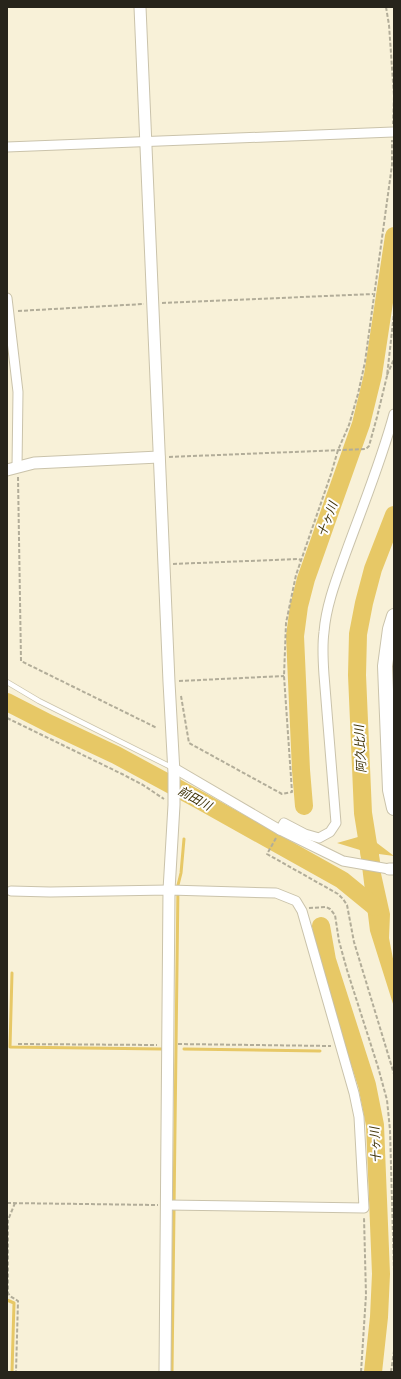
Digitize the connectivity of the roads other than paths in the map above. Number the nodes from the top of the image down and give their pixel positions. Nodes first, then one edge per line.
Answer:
1 (140, 7) edge
2 (393, 132) road end
3 (146, 142) junction
4 (7, 147) edge
5 (7, 298) edge
6 (394, 414) edge
7 (159, 457) junction
8 (12, 468) edge
9 (394, 616) edge
10 (7, 682) edge
11 (174, 771) junction
12 (394, 808) edge
13 (280, 830) junction
14 (392, 869) edge
15 (11, 890) dead end
16 (169, 890) junction
17 (167, 1205) junction
18 (165, 1372) edge

1 - 3 street
2 - 3 street
3 - 4 street
3 - 7 street
5 - 8 street
6 - 13 street
7 - 8 street
7 - 11 street
9 - 12 main road
10 - 11 lane
11 - 13 street
11 - 16 street
13 - 14 street
15 - 16 street
16 - 17 street
16 - 17 street
17 - 18 street

